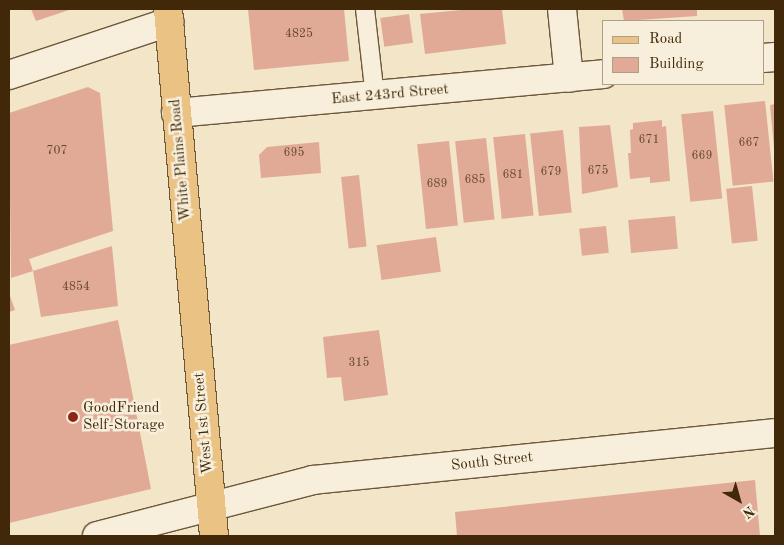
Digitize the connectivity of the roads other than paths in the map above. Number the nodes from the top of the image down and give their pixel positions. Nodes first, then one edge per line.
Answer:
1 (365, 9) edge
2 (562, 9) edge
3 (168, 15) edge
4 (602, 74) edge
5 (9, 75) edge
6 (569, 78) junction
7 (375, 97) junction
8 (176, 113) junction
9 (194, 310) joint
10 (775, 433) edge
11 (212, 506) junction
12 (97, 536) edge
13 (214, 536) edge

1 - 7 lane
2 - 6 street
3 - 5 street
3 - 8 main road, White Plains Road
4 - 6 street, East 243rd Street
6 - 7 street, East 243rd Street
7 - 8 street, East 243rd Street
8 - 9 main road, White Plains Road
9 - 11 main road, West 1st Street
10 - 11 street, South Street
11 - 12 street, South Street
11 - 13 main road, West 1st Street

